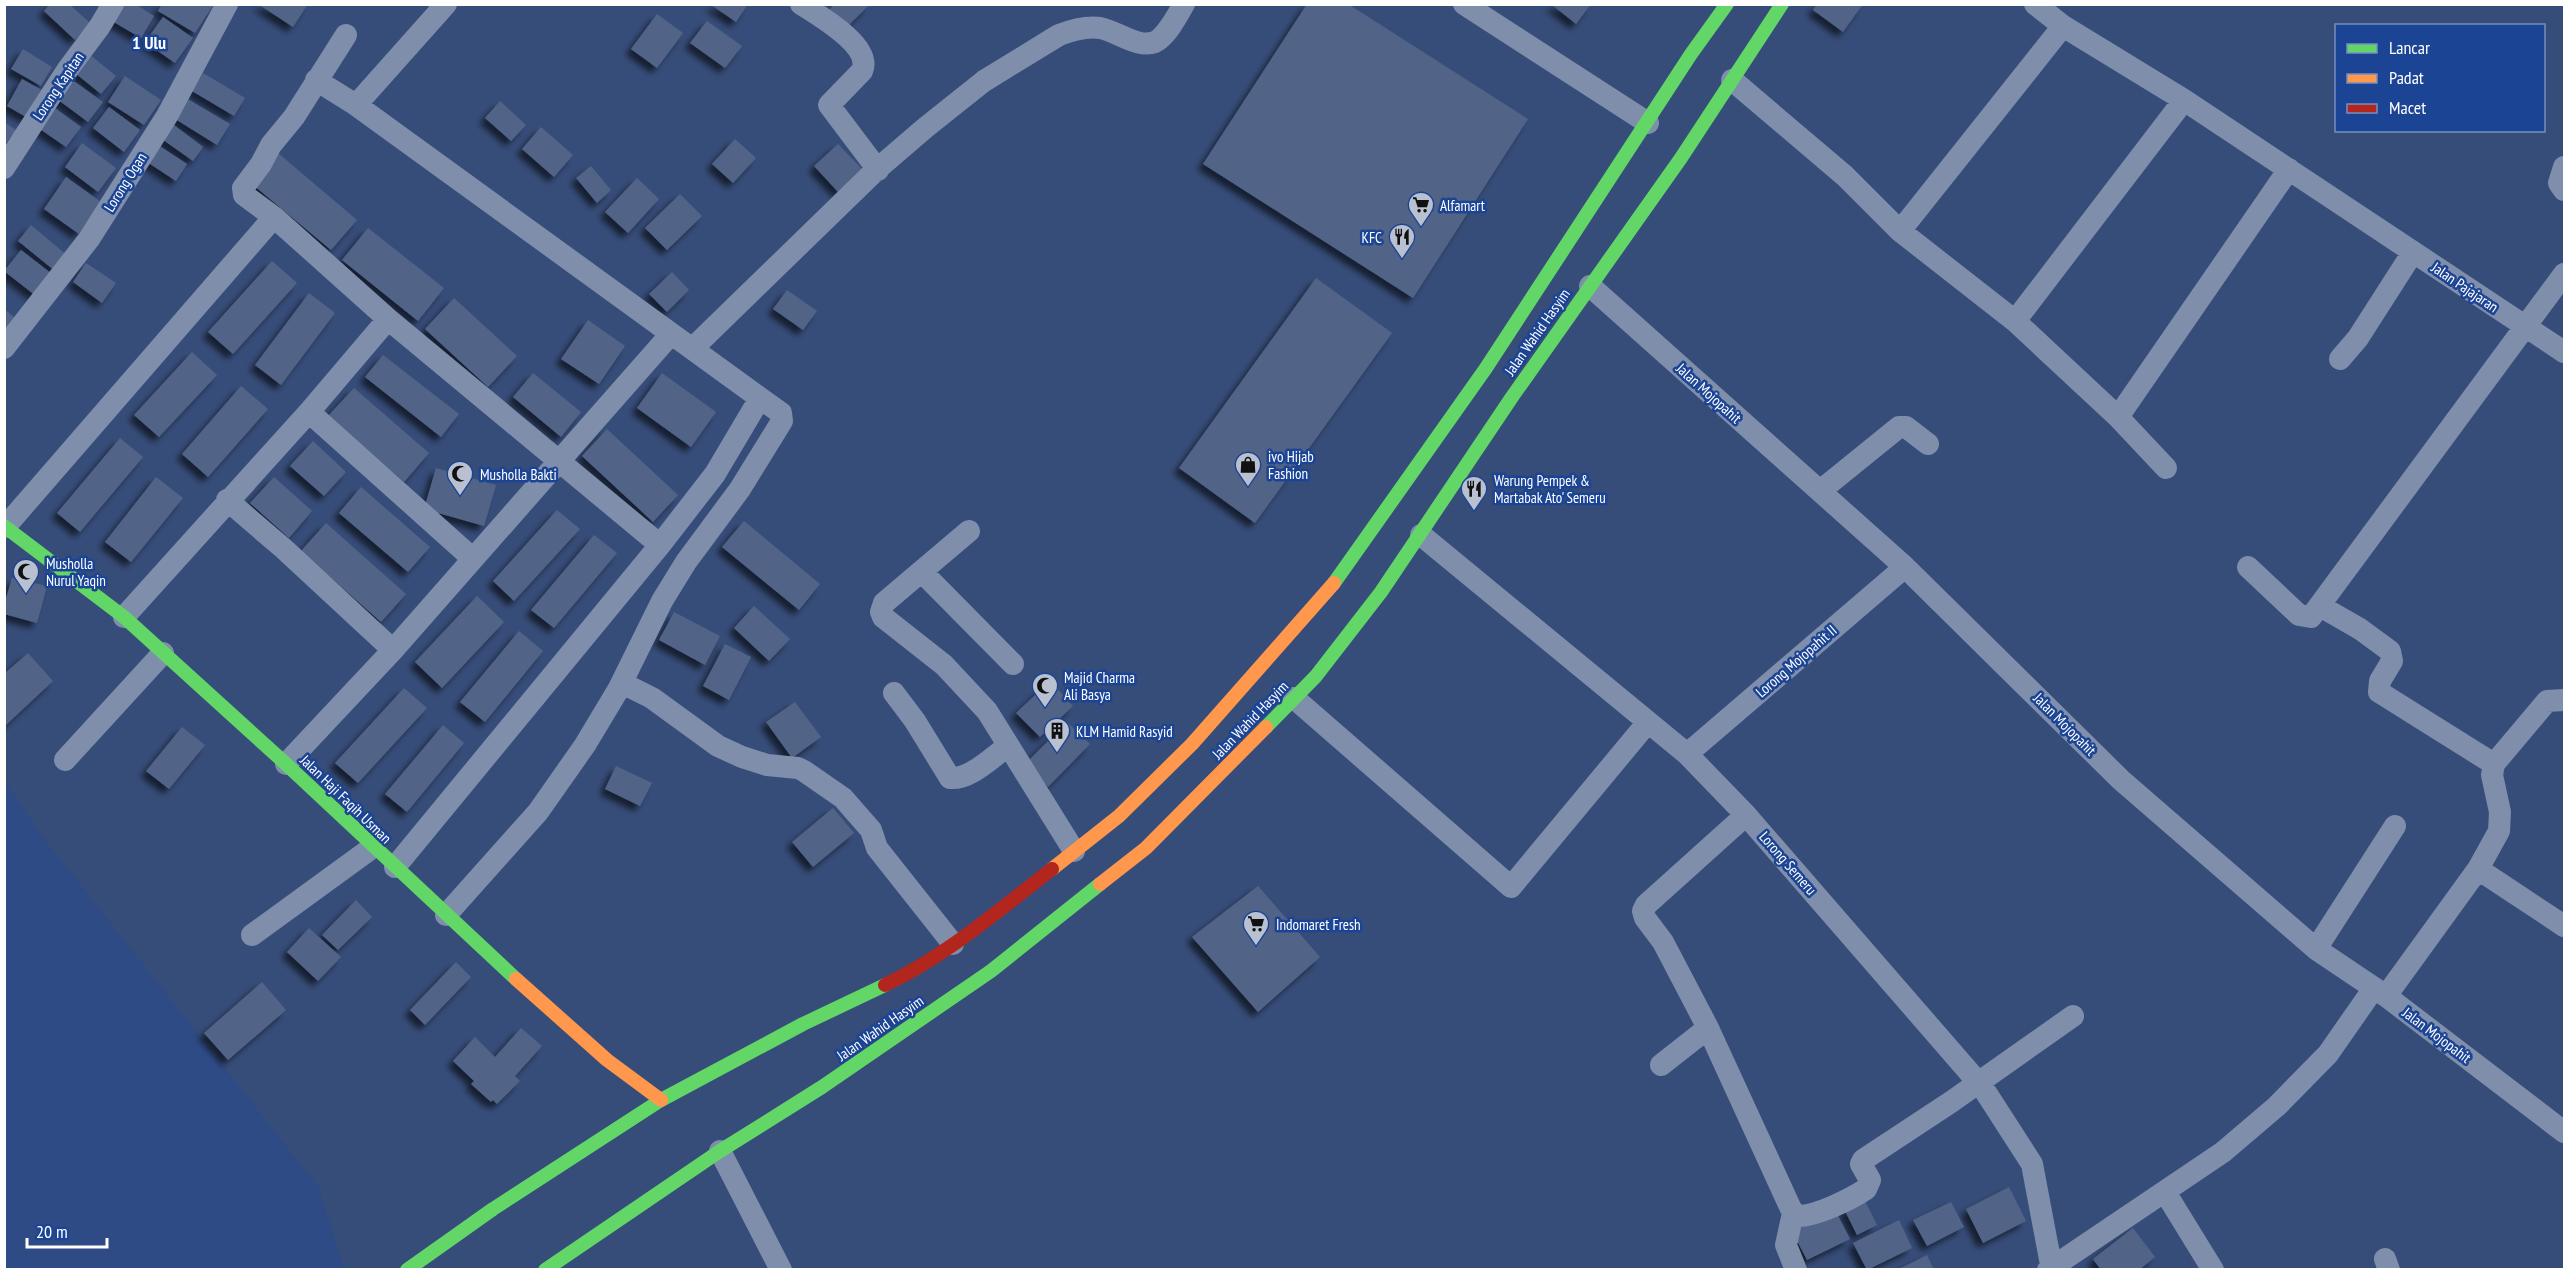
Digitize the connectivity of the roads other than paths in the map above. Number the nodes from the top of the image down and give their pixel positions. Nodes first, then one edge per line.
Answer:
1 (113, 4) edge
2 (227, 4) edge
3 (446, 4) edge
4 (801, 4) edge
5 (1184, 4) edge
6 (1464, 4) edge
7 (1727, 4) edge
8 (1782, 4) edge
9 (2034, 4) edge
10 (2063, 26) junction
11 (346, 35) dead end
12 (316, 80) junction
13 (1732, 80) junction
14 (2184, 100) junction
15 (356, 105) junction
16 (1647, 123) junction
17 (2565, 167) edge
18 (4, 168) edge
19 (2289, 169) junction
20 (878, 170) junction
21 (2565, 190) edge
22 (274, 217) junction
23 (1900, 231) junction
24 (2414, 252) junction
25 (2565, 274) edge
26 (1590, 286) junction
27 (388, 319) junction
28 (2015, 321) junction
29 (2525, 327) junction
30 (663, 343) dead end
31 (4, 348) edge
32 (693, 348) junction
33 (2565, 352) edge
34 (2340, 359) dead end
35 (760, 398) junction
36 (309, 411) junction
37 (2118, 417) junction
38 (1928, 444) dead end
39 (557, 461) junction
40 (2166, 468) dead end
41 (715, 474) junction
42 (740, 489) junction
43 (1820, 491) junction
44 (227, 500) junction
45 (5, 527) edge
46 (969, 531) dead end
47 (1421, 535) junction
48 (660, 545) junction
49 (472, 558) junction
50 (1905, 567) junction
51 (2248, 567) dead end
52 (922, 572) junction
53 (2320, 606) junction
54 (123, 617) junction
55 (393, 650) junction
56 (163, 653) junction
57 (1013, 664) dead end
58 (621, 683) junction
59 (894, 693) dead end
60 (1294, 698) junction
61 (2565, 700) edge
62 (1648, 722) junction
63 (1008, 746) junction
64 (1687, 754) junction
65 (65, 760) dead end
66 (286, 764) junction
67 (2494, 764) junction
68 (1746, 815) junction
69 (2395, 826) dead end
70 (372, 847) junction
71 (1074, 851) junction
72 (395, 867) junction
73 (2478, 869) junction
74 (446, 915) junction
75 (2565, 926) edge
76 (252, 934) dead end
77 (953, 944) junction
78 (2316, 949) junction
79 (2380, 992) junction
80 (2073, 1016) dead end
81 (1708, 1028) junction
82 (1661, 1065) dead end
83 (1978, 1081) junction
84 (661, 1100) junction
85 (2565, 1132) edge
86 (720, 1151) junction
87 (2165, 1192) junction
88 (1793, 1213) junction
89 (547, 1268) edge
90 (407, 1269) edge
91 (781, 1269) edge
92 (1796, 1269) edge
93 (2050, 1269) edge
94 (2213, 1269) edge

1 - 18 street, Lorong Kapitan
2 - 31 street, Lorong Ogan
3 - 15 street
4 - 20 street
5 - 20 street
6 - 16 street
7 - 16 main road, Jalan Wahid Hasyim
8 - 13 main road, Jalan Wahid Hasyim
9 - 10 street, Jalan Pajajaran
10 - 14 street, Jalan Pajajaran
10 - 23 street
11 - 12 street
12 - 15 street
12 - 22 street
13 - 23 street
13 - 26 main road, Jalan Wahid Hasyim
14 - 19 street, Jalan Pajajaran
14 - 28 street
15 - 32 street
16 - 71 main road, Jalan Wahid Hasyim
17 - 21 street
19 - 24 street, Jalan Pajajaran
19 - 37 street
20 - 32 street
22 - 27 street
22 - 45 street
23 - 28 street
24 - 29 street, Jalan Pajajaran
24 - 34 street
25 - 29 street
26 - 43 street, Jalan Mojopahit
26 - 47 main road, Jalan Wahid Hasyim
27 - 36 street
27 - 39 street
28 - 37 street
29 - 33 street, Jalan Pajajaran
29 - 53 street
30 - 39 street
32 - 35 street
35 - 41 street
35 - 42 street
36 - 44 street
36 - 49 street
37 - 40 street
38 - 43 street
39 - 48 street
39 - 49 street
41 - 42 street
41 - 48 street
42 - 58 street
43 - 50 street, Jalan Mojopahit
44 - 54 street
44 - 55 street
45 - 54 main road, Jalan Haji Faqih Usman
46 - 52 street
47 - 60 main road, Jalan Wahid Hasyim
47 - 62 street, Lorong Semeru
48 - 72 street
49 - 55 street
50 - 64 street, Lorong Mojopahit II
50 - 78 street, Jalan Mojopahit
51 - 53 street
52 - 57 street
52 - 63 street
53 - 67 street
54 - 56 main road, Jalan Haji Faqih Usman
55 - 66 street
56 - 65 street
56 - 66 main road, Jalan Haji Faqih Usman
58 - 74 street
58 - 77 street
59 - 63 street
60 - 62 street
60 - 86 main road, Jalan Wahid Hasyim
61 - 67 street
62 - 64 street, Lorong Semeru
63 - 71 street
64 - 68 street, Lorong Semeru
66 - 70 main road, Jalan Haji Faqih Usman
67 - 73 street
68 - 81 street
68 - 83 street, Lorong Semeru
69 - 78 street
70 - 72 main road, Jalan Haji Faqih Usman
70 - 76 street
71 - 77 main road, Jalan Wahid Hasyim
72 - 74 main road, Jalan Haji Faqih Usman
73 - 75 street
73 - 79 street
74 - 84 main road, Jalan Haji Faqih Usman
77 - 84 main road, Jalan Wahid Hasyim
78 - 79 street, Jalan Mojopahit
79 - 85 street, Jalan Mojopahit
79 - 87 street
80 - 83 street
81 - 82 street
81 - 88 street
83 - 88 street
83 - 93 street, Lorong Semeru
84 - 90 main road, Jalan Wahid Hasyim
86 - 89 main road, Jalan Wahid Hasyim
86 - 91 street
87 - 93 street
87 - 94 street
88 - 92 street

